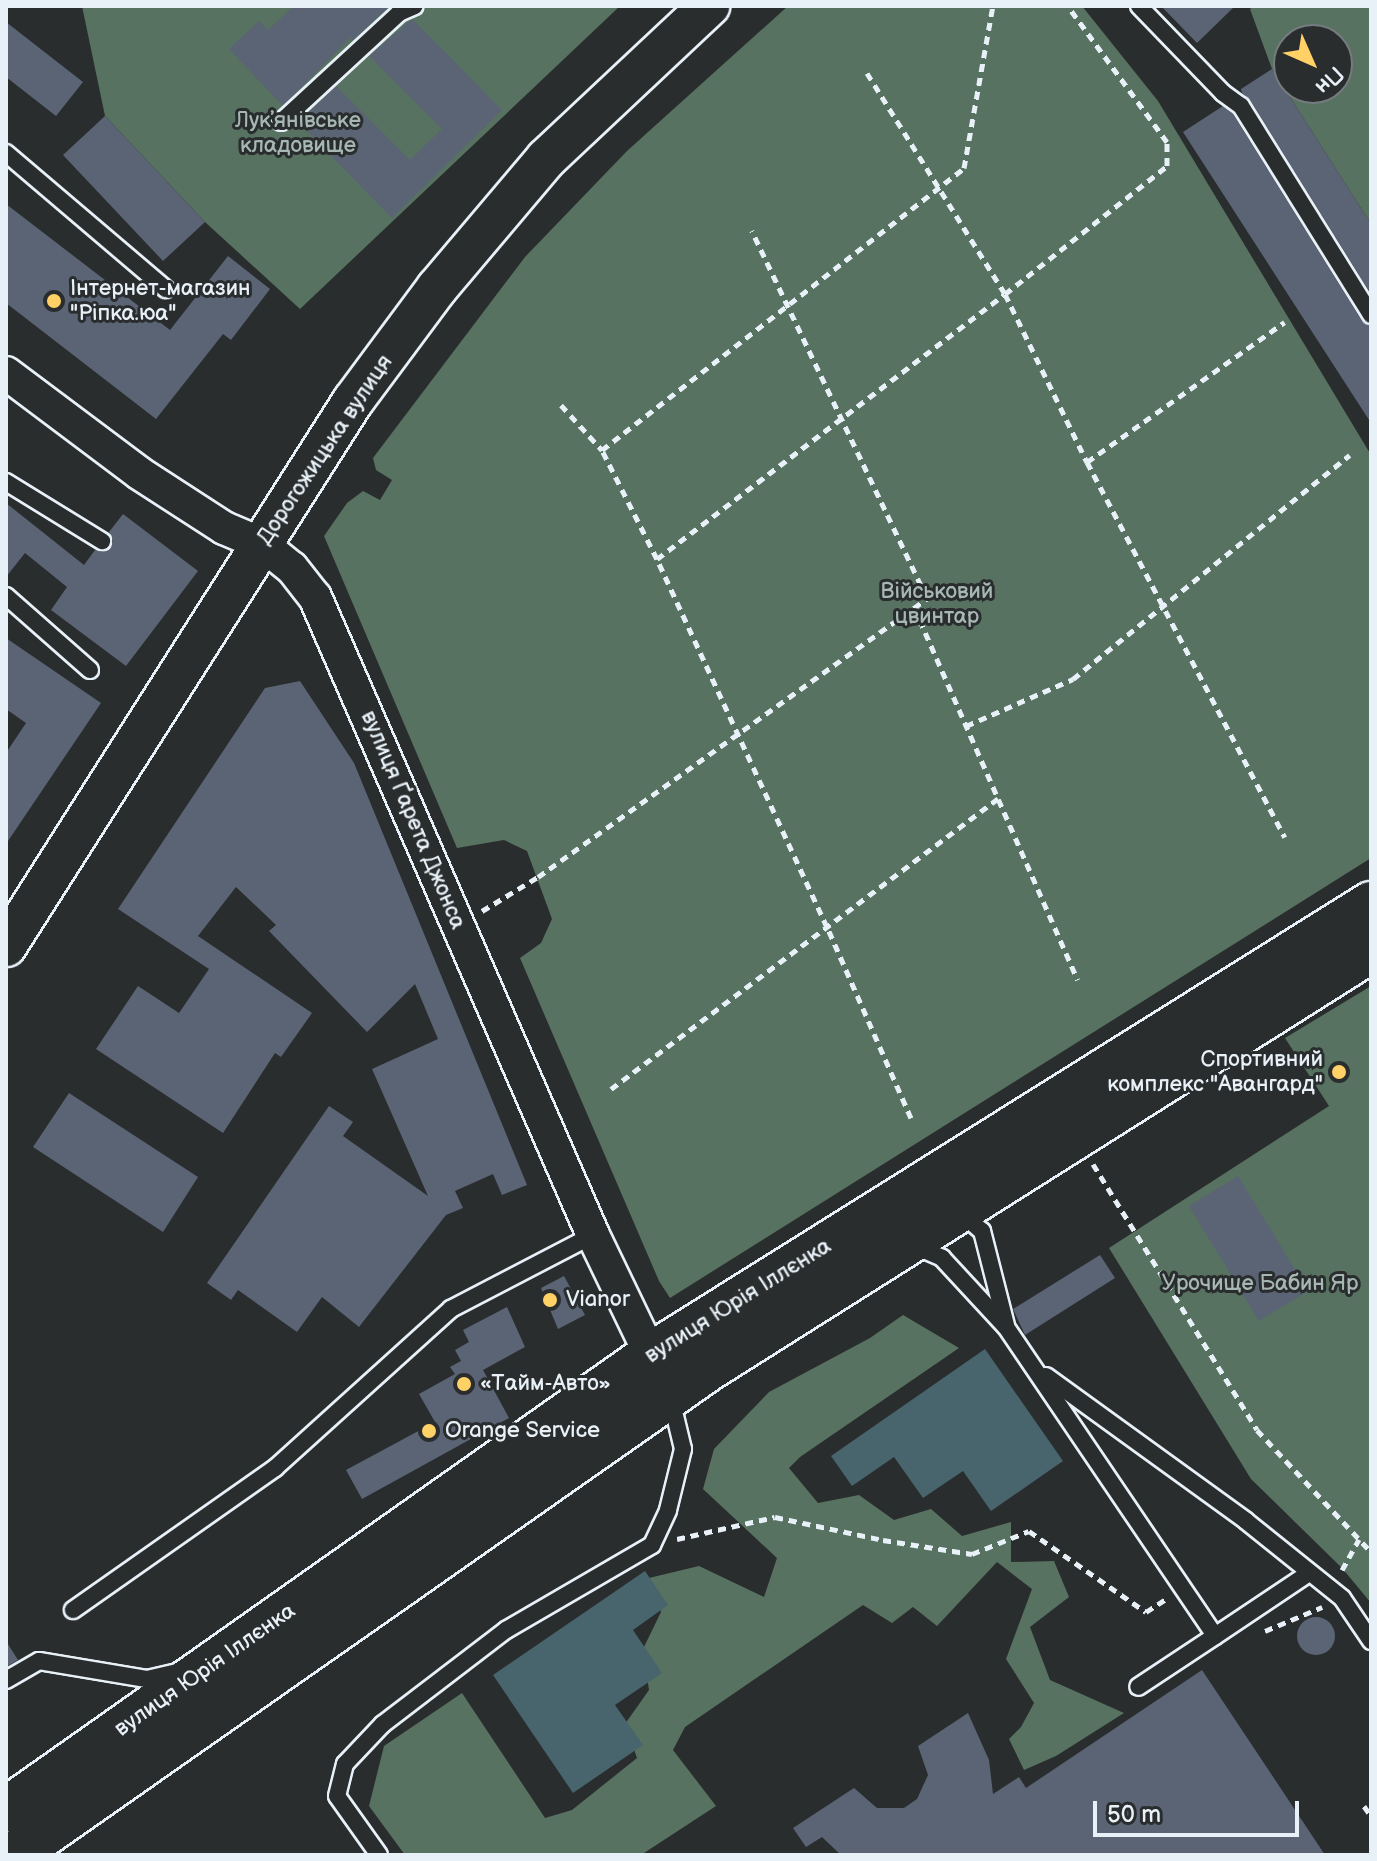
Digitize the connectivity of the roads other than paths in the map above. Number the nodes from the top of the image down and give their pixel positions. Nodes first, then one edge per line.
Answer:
1 (415, 6) edge
2 (709, 6) edge
3 (1139, 6) edge
4 (281, 122) dead end
5 (6, 153) edge
6 (166, 289) dead end
7 (1371, 315) edge
8 (6, 373) edge
9 (6, 482) edge
10 (102, 541) dead end
11 (262, 544) junction
12 (6, 596) edge
13 (90, 670) dead end
14 (1371, 904) edge
15 (6, 946) edge
16 (1371, 950) edge
17 (958, 1210) junction
18 (593, 1235) junction
19 (907, 1243) junction
20 (1006, 1327) junction
21 (651, 1355) junction
22 (1035, 1368) junction
23 (670, 1394) junction
24 (1309, 1573) junction
25 (73, 1610) dead end
26 (1215, 1636) junction
27 (1371, 1641) edge
28 (214, 1664) junction
29 (6, 1680) edge
30 (1138, 1687) dead end
31 (6, 1810) edge
32 (14, 1855) edge
33 (379, 1855) edge

1 - 4 lane
2 - 11 street, Дорогожицька вулиця
3 - 7 lane
5 - 6 lane
8 - 11 street, вулиця Ґарета Джонса
9 - 10 lane
11 - 15 street, Дорогожицька вулиця
11 - 18 street, вулиця Ґарета Джонса
12 - 13 lane
14 - 21 main road, вулиця Юрія Іллєнка
16 - 17 main road, вулиця Юрія Іллєнка
17 - 19 main road, вулиця Юрія Іллєнка
17 - 20 lane
18 - 21 street, вулиця Ґарета Джонса
18 - 25 lane
19 - 20 lane
19 - 23 main road, вулиця Юрія Іллєнка
20 - 22 lane
21 - 23 street, вулиця Ґарета Джонса
21 - 28 main road, вулиця Юрія Іллєнка
22 - 24 lane
22 - 26 lane
23 - 32 main road, вулиця Юрія Іллєнка
23 - 33 lane
24 - 26 lane
24 - 27 lane
26 - 30 lane
28 - 29 lane
28 - 31 main road, вулиця Юрія Іллєнка

